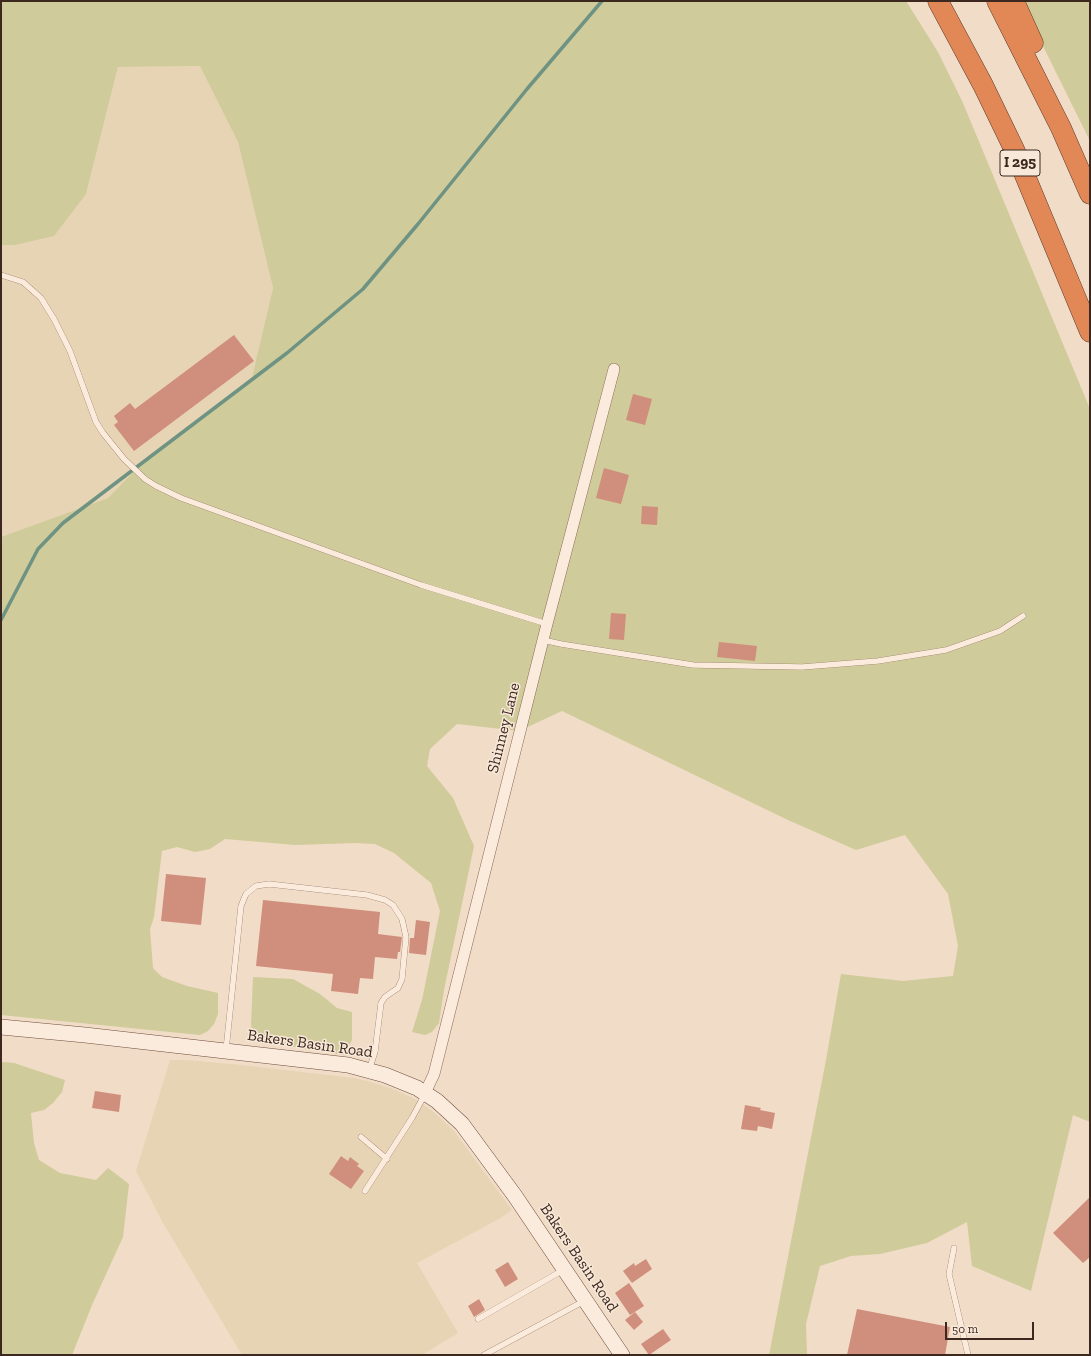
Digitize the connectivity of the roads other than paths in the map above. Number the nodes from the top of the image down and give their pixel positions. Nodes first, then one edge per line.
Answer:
1 (938, 1) edge
2 (997, 1) edge
3 (1014, 1) edge
4 (1088, 189) edge
5 (1, 275) edge
6 (1090, 332) edge
7 (614, 369) dead end
8 (1023, 616) dead end
9 (547, 624) junction
10 (543, 640) junction
11 (1, 1027) edge
12 (226, 1050) junction
13 (369, 1070) junction
14 (425, 1093) junction
15 (361, 1137) dead end
16 (387, 1159) junction
17 (365, 1191) dead end
18 (954, 1248) dead end
19 (565, 1269) junction
20 (586, 1300) junction
21 (478, 1319) dead end
22 (484, 1355) edge
23 (622, 1355) edge
24 (968, 1355) edge

1 - 6 highway, I 295
2 - 4 highway
3 - 4 highway
5 - 9 lane
7 - 9 street, Shinney Lane
8 - 10 lane
9 - 10 street, Shinney Lane
10 - 14 street, Shinney Lane
11 - 12 main road, Bakers Basin Road
12 - 13 main road, Bakers Basin Road
12 - 13 lane
13 - 14 main road, Bakers Basin Road
14 - 16 lane
14 - 19 main road, Bakers Basin Road
15 - 16 lane
16 - 17 lane
18 - 24 lane
19 - 20 main road, Bakers Basin Road
19 - 21 lane
20 - 22 lane
20 - 23 main road, Bakers Basin Road

